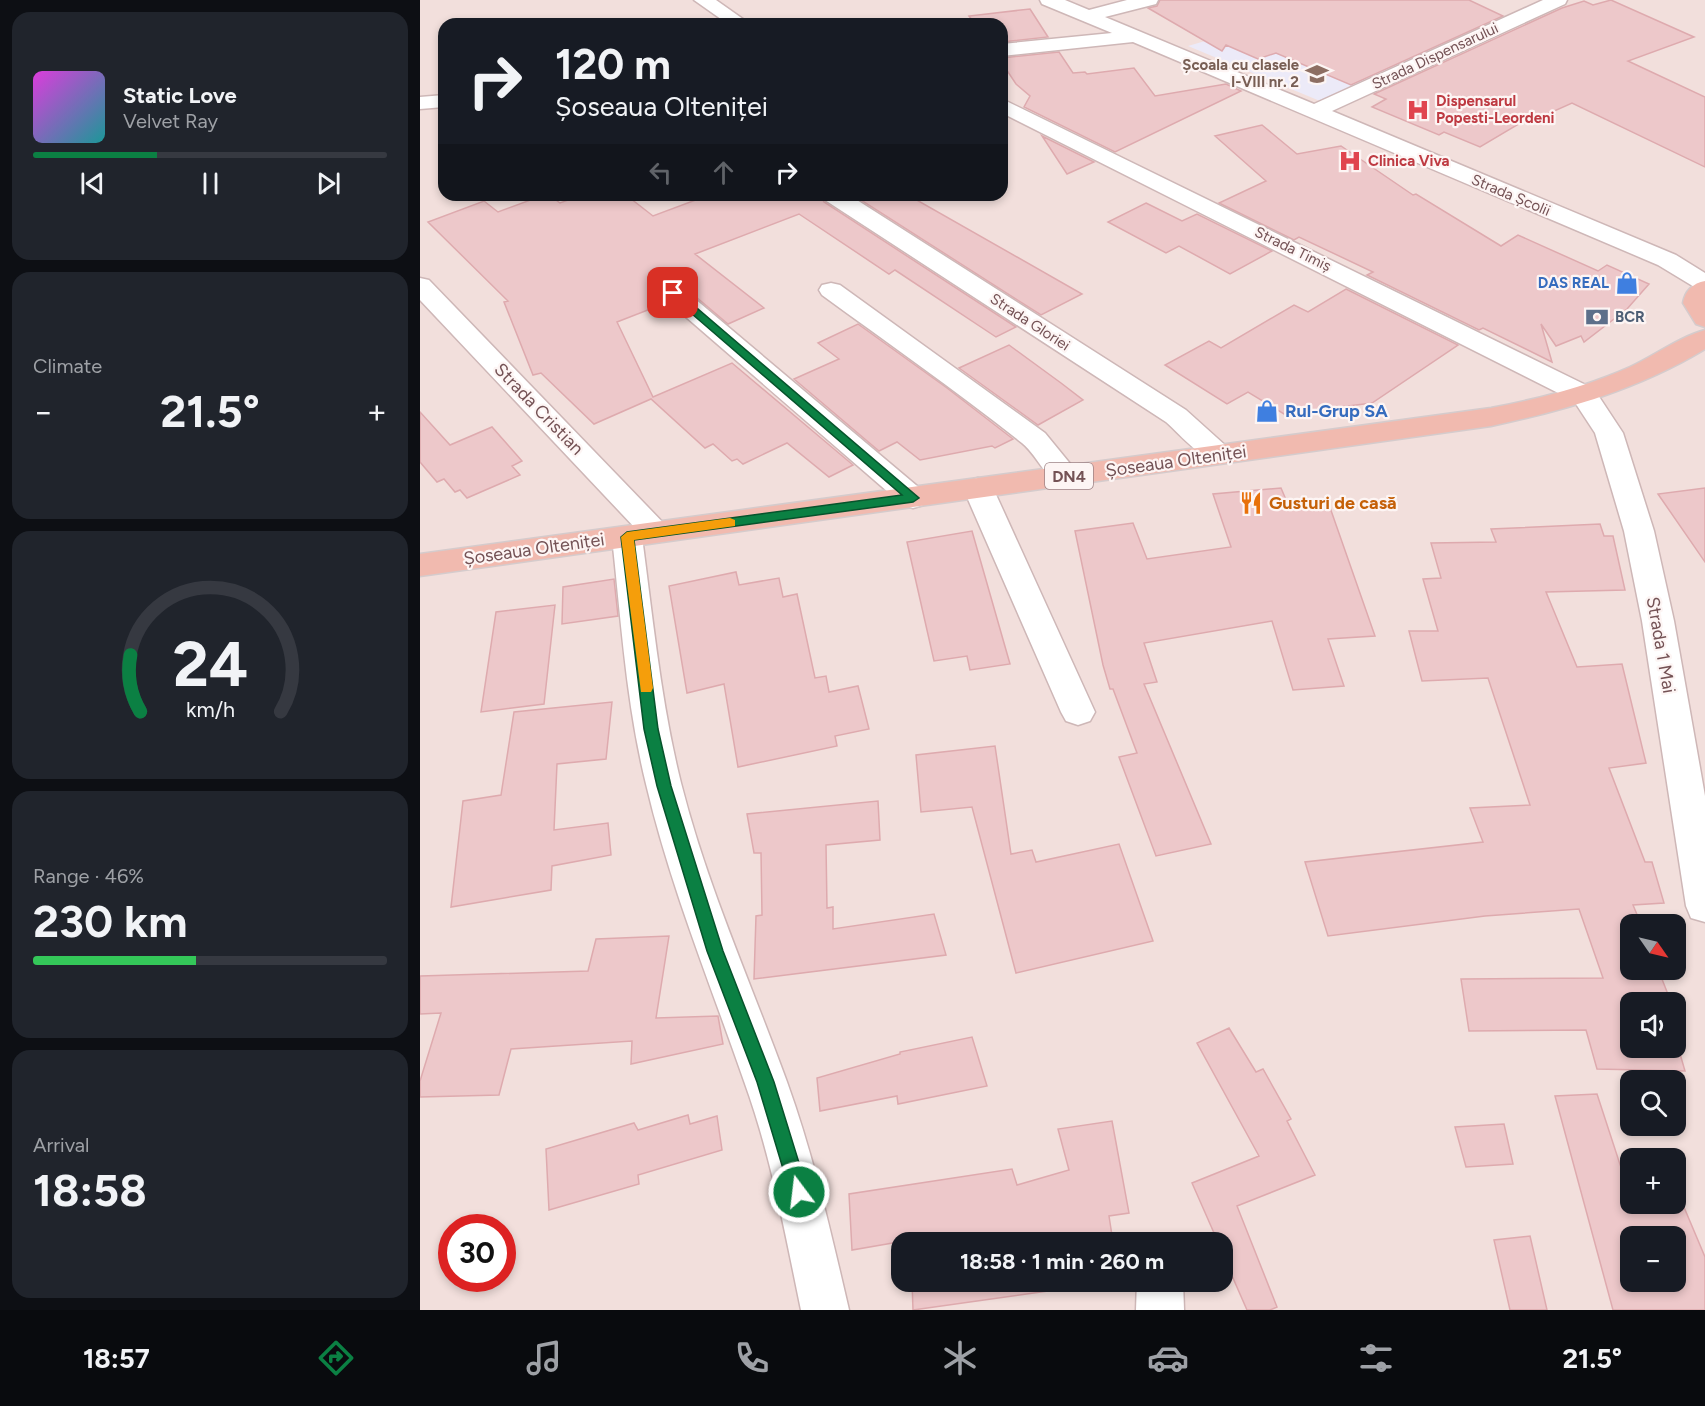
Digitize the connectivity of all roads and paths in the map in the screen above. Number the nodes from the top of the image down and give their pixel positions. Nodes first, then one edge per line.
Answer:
1 (703, 0) edge
2 (1049, 0) edge
3 (1149, 0) edge
4 (1558, 0) edge
5 (1087, 16) junction
6 (732, 18) edge
7 (1135, 37) junction
8 (1008, 49) edge
9 (438, 102) edge
10 (420, 103) edge
11 (1008, 108) edge
12 (1313, 112) junction
13 (842, 201) edge
14 (420, 285) edge
15 (1705, 286) edge
16 (831, 291) dead end
17 (673, 293) dead end
18 (1705, 319) edge
19 (1705, 339) edge
20 (1584, 395) junction
21 (1222, 455) junction
22 (1066, 477) junction
23 (978, 488) junction
24 (913, 498) junction
25 (643, 535) junction
26 (420, 565) edge
27 (1078, 712) dead end
28 (1705, 906) edge
29 (1160, 1292) edge
30 (825, 1310) edge
31 (1160, 1310) edge

1 - 6 street
2 - 5 street, Strada Școlii
3 - 5 street
4 - 12 street, Strada Dispensarului
5 - 7 street, Strada Școlii
7 - 8 street
7 - 12 street, Strada Școlii
9 - 10 street
11 - 20 street, Strada Timiș
12 - 15 street, Strada Școlii
13 - 21 street, Strada Gloriei
14 - 25 street, Strada Cristian
15 - 18 main road
16 - 22 street
17 - 24 street
19 - 20 main road, Șoseaua Olteniței / DN4
20 - 21 main road, Șoseaua Olteniței / DN4
20 - 28 street, Strada 1 Mai
21 - 22 main road, Șoseaua Olteniței / DN4
22 - 23 main road, Șoseaua Olteniței / DN4
23 - 24 main road, Șoseaua Olteniței / DN4
23 - 27 street
24 - 25 main road, Șoseaua Olteniței / DN4
25 - 26 main road, Șoseaua Olteniței / DN4
25 - 30 street
29 - 31 street

